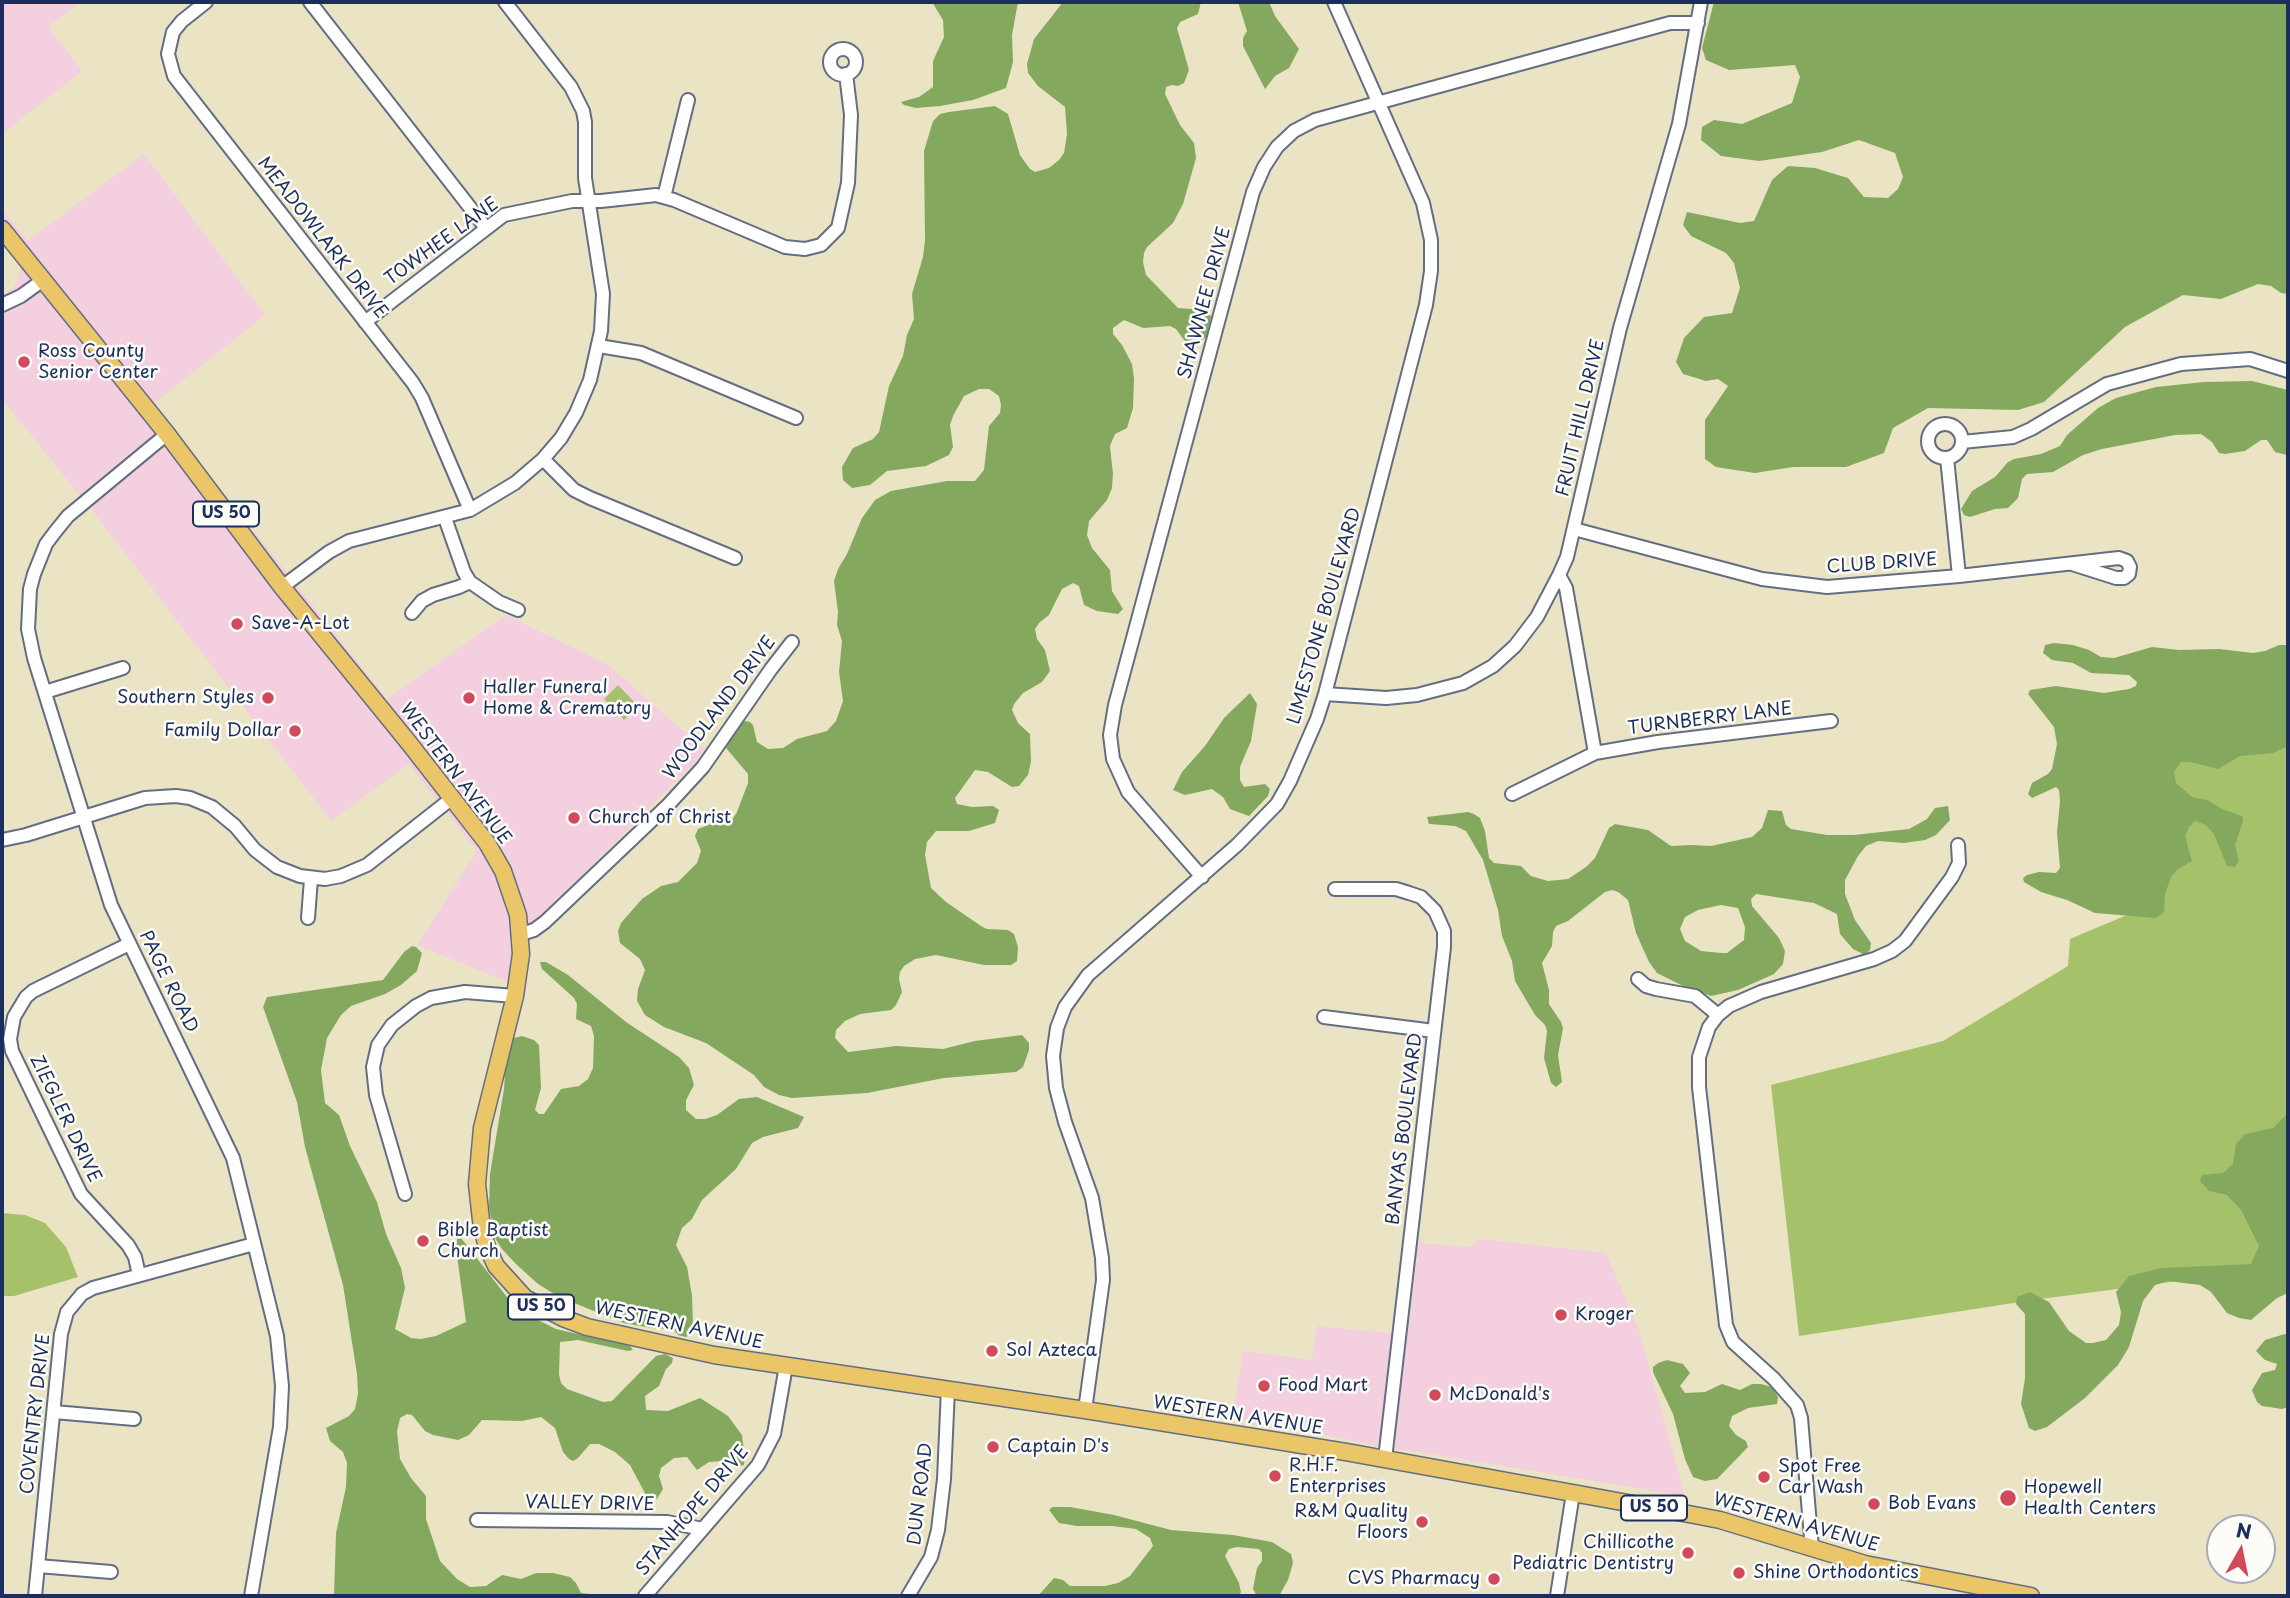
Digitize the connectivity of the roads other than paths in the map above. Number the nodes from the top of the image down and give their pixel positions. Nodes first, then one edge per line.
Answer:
1 (206, 2) edge
2 (310, 2) edge
3 (505, 2) edge
4 (1334, 2) edge
5 (1701, 2) edge
6 (1698, 23) junction
7 (846, 75) dead end
8 (688, 100) dead end
9 (1378, 102) junction
10 (664, 197) junction
11 (587, 201) junction
12 (486, 228) junction
13 (2, 229) edge
14 (43, 281) junction
15 (2, 305) edge
16 (365, 322) junction
17 (599, 346) junction
18 (2288, 371) edge
19 (796, 418) dead end
20 (167, 434) junction
21 (1962, 442) junction
22 (1947, 458) junction
23 (543, 459) junction
24 (470, 510) junction
25 (445, 518) junction
26 (1574, 529) junction
27 (735, 558) dead end
28 (2072, 564) dead end
29 (1559, 575) junction
30 (1959, 576) junction
31 (470, 582) junction
32 (282, 587) junction
33 (517, 610) dead end
34 (412, 613) dead end
35 (792, 642) dead end
36 (122, 668) dead end
37 (45, 692) junction
38 (1325, 694) junction
39 (1831, 721) dead end
40 (1595, 753) junction
41 (1512, 794) dead end
42 (452, 799) junction
43 (83, 817) junction
44 (2, 840) edge
45 (1958, 845) dead end
46 (1202, 877) junction
47 (311, 878) junction
48 (1335, 888) dead end
49 (308, 918) dead end
50 (521, 934) junction
51 (130, 944) junction
52 (1638, 979) dead end
53 (514, 996) junction
54 (1717, 1015) junction
55 (1324, 1017) dead end
56 (1434, 1031) junction
57 (405, 1194) dead end
58 (254, 1244) junction
59 (139, 1275) junction
60 (786, 1366) junction
61 (948, 1390) junction
62 (1085, 1410) junction
63 (54, 1412) junction
64 (134, 1419) dead end
65 (1385, 1459) junction
66 (1573, 1493) junction
67 (477, 1520) dead end
68 (703, 1529) junction
69 (1812, 1549) junction
70 (38, 1566) junction
71 (111, 1572) dead end
72 (1971, 1591) edge
73 (35, 1596) edge
74 (251, 1596) edge
75 (645, 1596) edge
76 (908, 1596) edge
77 (1557, 1596) edge
78 (2031, 1596) edge

1 - 16 street, MEADOWLARK DRIVE
2 - 12 street
3 - 11 street
4 - 9 street, LIMESTONE BOULEVARD
5 - 6 street, FRUIT HILL DRIVE
6 - 9 street, SHAWNEE DRIVE
6 - 26 street, FRUIT HILL DRIVE
7 - 10 street
8 - 10 street
9 - 38 street, LIMESTONE BOULEVARD
9 - 46 street, SHAWNEE DRIVE
10 - 11 street, TOWHEE LANE
11 - 12 street, TOWHEE LANE
11 - 17 street
12 - 16 street, TOWHEE LANE
13 - 14 main road, WESTERN AVENUE / US 50
14 - 15 street
14 - 20 main road, WESTERN AVENUE / US 50
16 - 24 street, MEADOWLARK DRIVE
17 - 19 street
17 - 23 street
18 - 21 street
20 - 32 main road, WESTERN AVENUE / US 50
20 - 37 street, PAGE ROAD
21 - 22 street
21 - 22 street
22 - 30 street
23 - 24 street
23 - 27 street
24 - 25 street
25 - 31 street
25 - 32 street
26 - 29 street, FRUIT HILL DRIVE
26 - 30 street, CLUB DRIVE
28 - 30 street, CLUB DRIVE
29 - 38 street
29 - 40 street
31 - 33 street
31 - 34 street
32 - 42 main road, WESTERN AVENUE / US 50
35 - 50 street, WOODLAND DRIVE
36 - 37 street
37 - 43 street, PAGE ROAD
38 - 46 street, LIMESTONE BOULEVARD
39 - 40 street, TURNBERRY LANE
40 - 41 street
42 - 47 street
42 - 50 main road, WESTERN AVENUE / US 50
43 - 44 street
43 - 47 street
43 - 51 street, PAGE ROAD
45 - 54 street
46 - 62 street, LIMESTONE BOULEVARD
47 - 49 street
48 - 56 street, BANYAS BOULEVARD
50 - 53 main road, WESTERN AVENUE / US 50
51 - 58 street, PAGE ROAD
51 - 59 street, ZIEGLER DRIVE
52 - 54 street
53 - 57 street
53 - 60 main road, WESTERN AVENUE / US 50
54 - 69 street
55 - 56 street
56 - 65 street, BANYAS BOULEVARD
58 - 59 street, COVENTRY DRIVE
58 - 74 street, PAGE ROAD
59 - 63 street, COVENTRY DRIVE
60 - 61 main road, WESTERN AVENUE / US 50
60 - 68 street, STANHOPE DRIVE
61 - 62 main road, WESTERN AVENUE / US 50
61 - 76 street, DUN ROAD
62 - 65 main road, WESTERN AVENUE / US 50
63 - 64 street
63 - 70 street, COVENTRY DRIVE
65 - 66 main road, WESTERN AVENUE / US 50
66 - 69 main road, WESTERN AVENUE / US 50
66 - 77 street
67 - 68 street, VALLEY DRIVE
68 - 75 street, STANHOPE DRIVE
69 - 72 main road, WESTERN AVENUE / US 50
70 - 71 street
70 - 73 street, COVENTRY DRIVE
72 - 78 main road, WESTERN AVENUE / US 50

